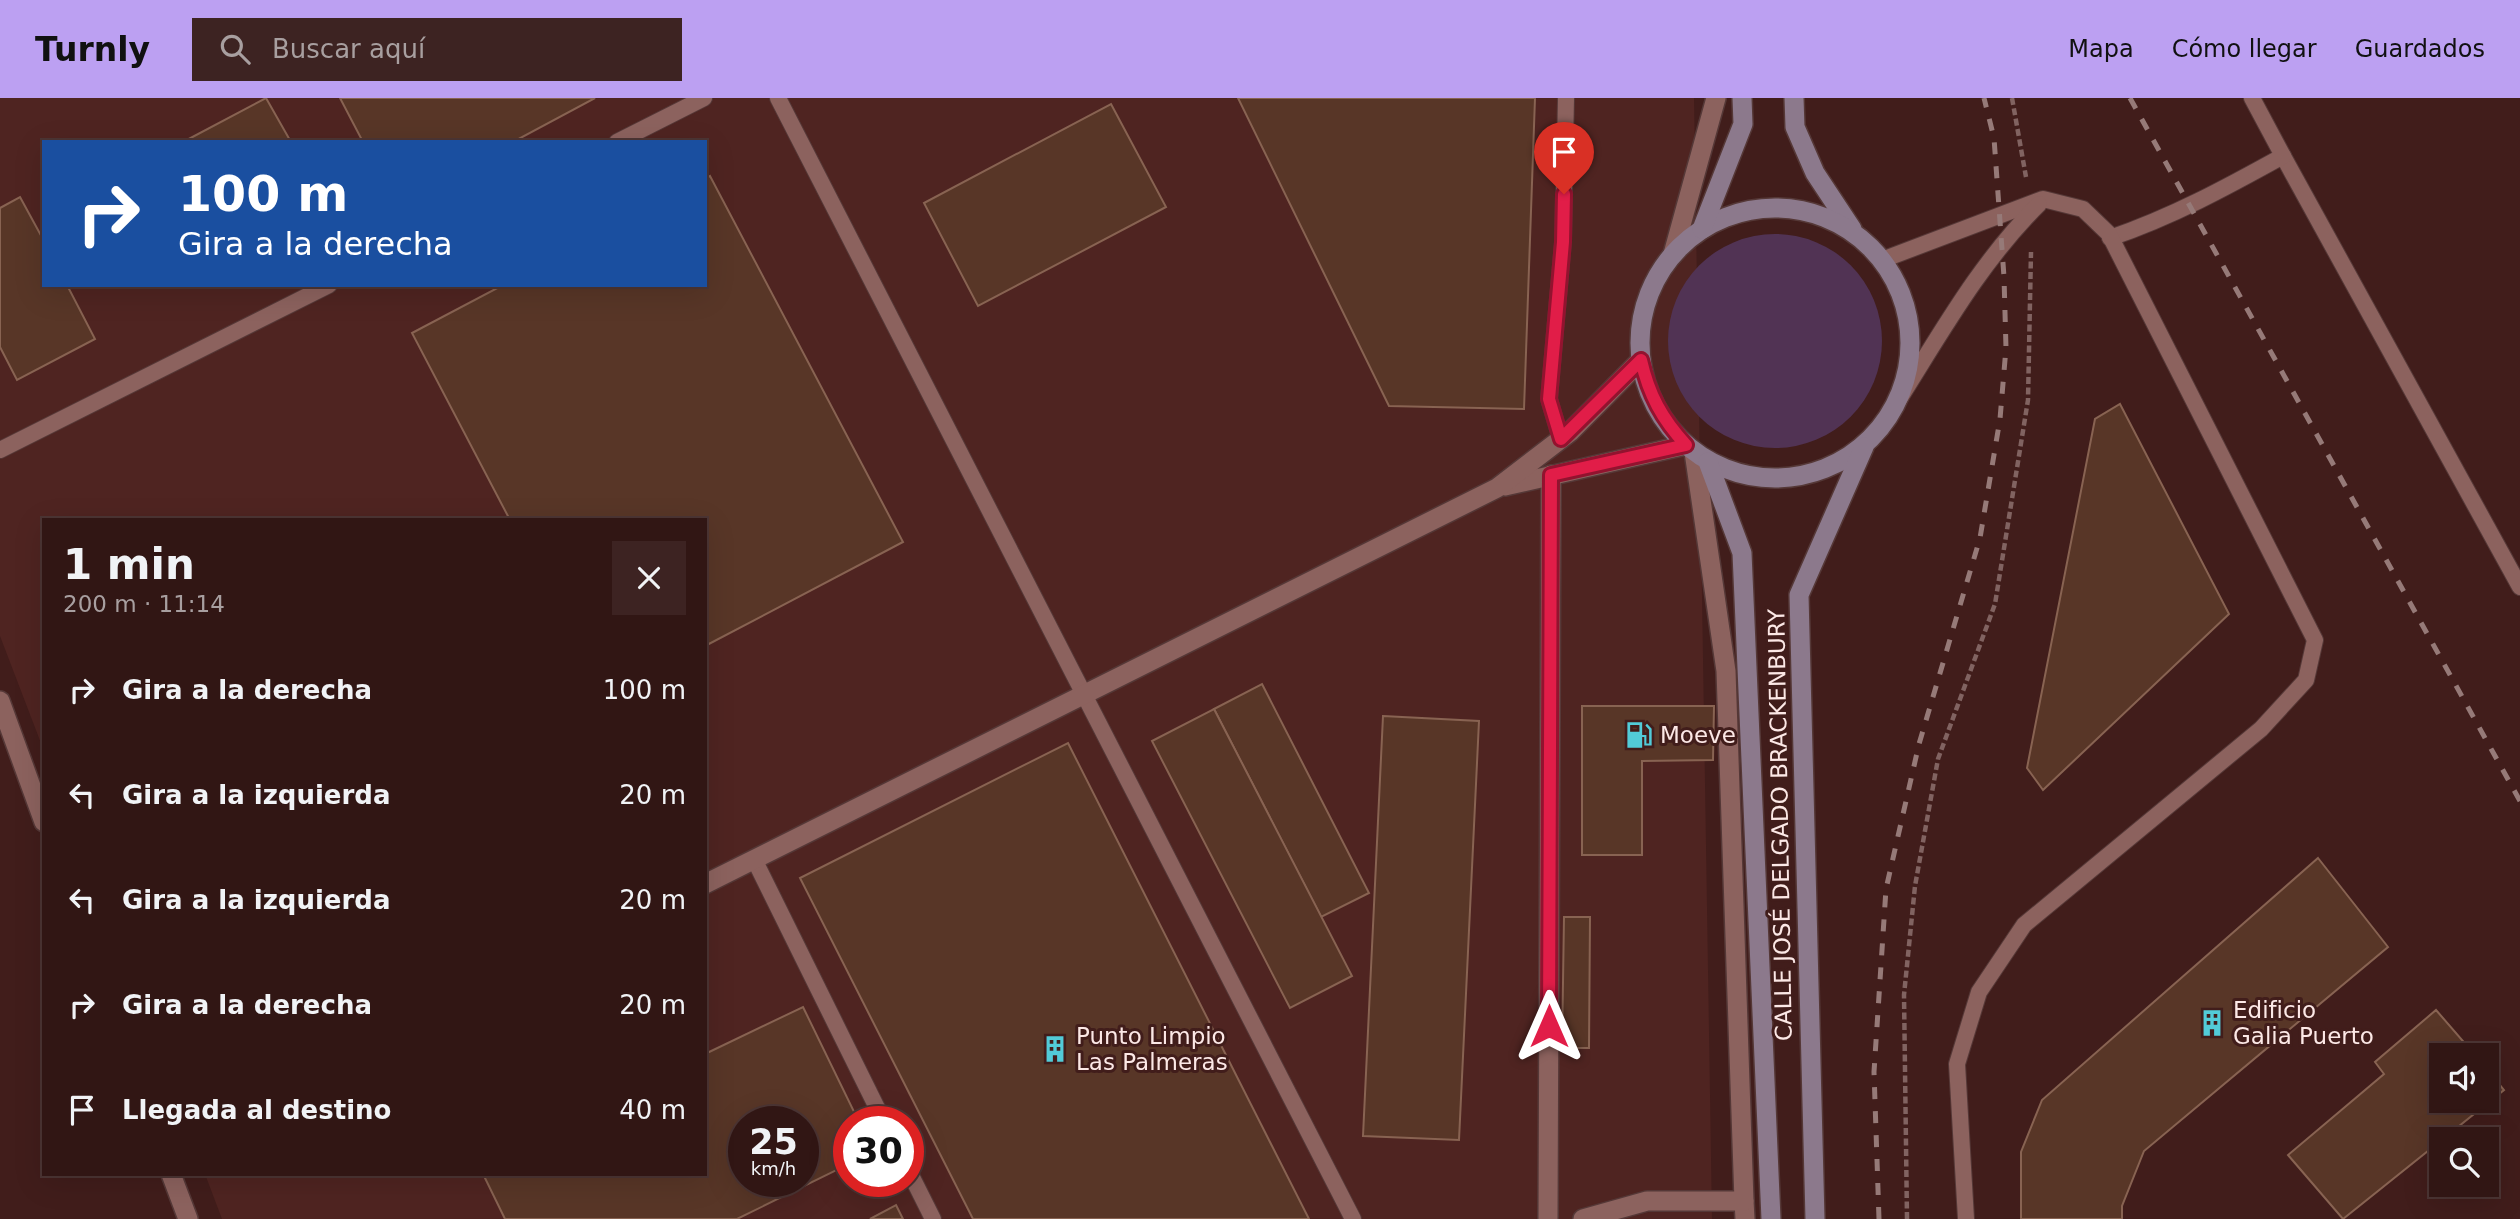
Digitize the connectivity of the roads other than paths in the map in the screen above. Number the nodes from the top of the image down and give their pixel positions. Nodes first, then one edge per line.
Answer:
1 (704, 98) edge
2 (778, 98) edge
3 (1566, 98) edge
4 (1716, 98) edge
5 (1742, 98) edge
6 (1794, 98) edge
7 (2252, 98) edge
8 (621, 140) edge
9 (2283, 156) junction
10 (2043, 200) junction
11 (1702, 229) junction
12 (1854, 233) junction
13 (2110, 237) junction
14 (1673, 254) junction
15 (1882, 260) junction
16 (325, 287) edge
17 (1641, 360) junction
18 (1882, 426) junction
19 (1561, 439) junction
20 (1865, 444) junction
21 (0, 450) edge
22 (1696, 453) junction
23 (1551, 475) junction
24 (1497, 488) junction
25 (2520, 587) edge
26 (1084, 695) junction
27 (0, 701) edge
28 (42, 816) edge
29 (754, 859) junction
30 (707, 883) edge
31 (876, 1106) edge
32 (172, 1176) edge
33 (922, 1197) edge
34 (1745, 1210) edge
35 (188, 1219) edge
36 (933, 1219) edge
37 (1353, 1219) edge
38 (1548, 1219) edge
39 (1583, 1219) edge
40 (1770, 1219) edge
41 (1815, 1219) edge
42 (1966, 1219) edge

1 - 8 lane
2 - 26 lane
3 - 19 lane
4 - 14 street
5 - 11 main road
6 - 12 main road
7 - 9 lane
9 - 13 lane
9 - 25 lane
10 - 13 lane
10 - 15 lane
10 - 18 lane
11 - 12 main road
11 - 14 main road
12 - 15 main road
13 - 42 lane
14 - 17 main road
15 - 18 main road
16 - 21 lane
17 - 19 street
17 - 22 main road
18 - 20 main road
19 - 24 street
20 - 22 main road
20 - 41 main road, CALLE JOSÉ DELGADO BRACKENBURY
22 - 23 street
22 - 34 street
22 - 40 main road, CALLE JOSÉ DELGADO BRACKENBURY
23 - 24 street
23 - 38 street
24 - 26 street
26 - 29 street
26 - 37 lane
27 - 28 street
29 - 30 street
29 - 31 lane
32 - 35 street
33 - 36 lane
34 - 39 street

